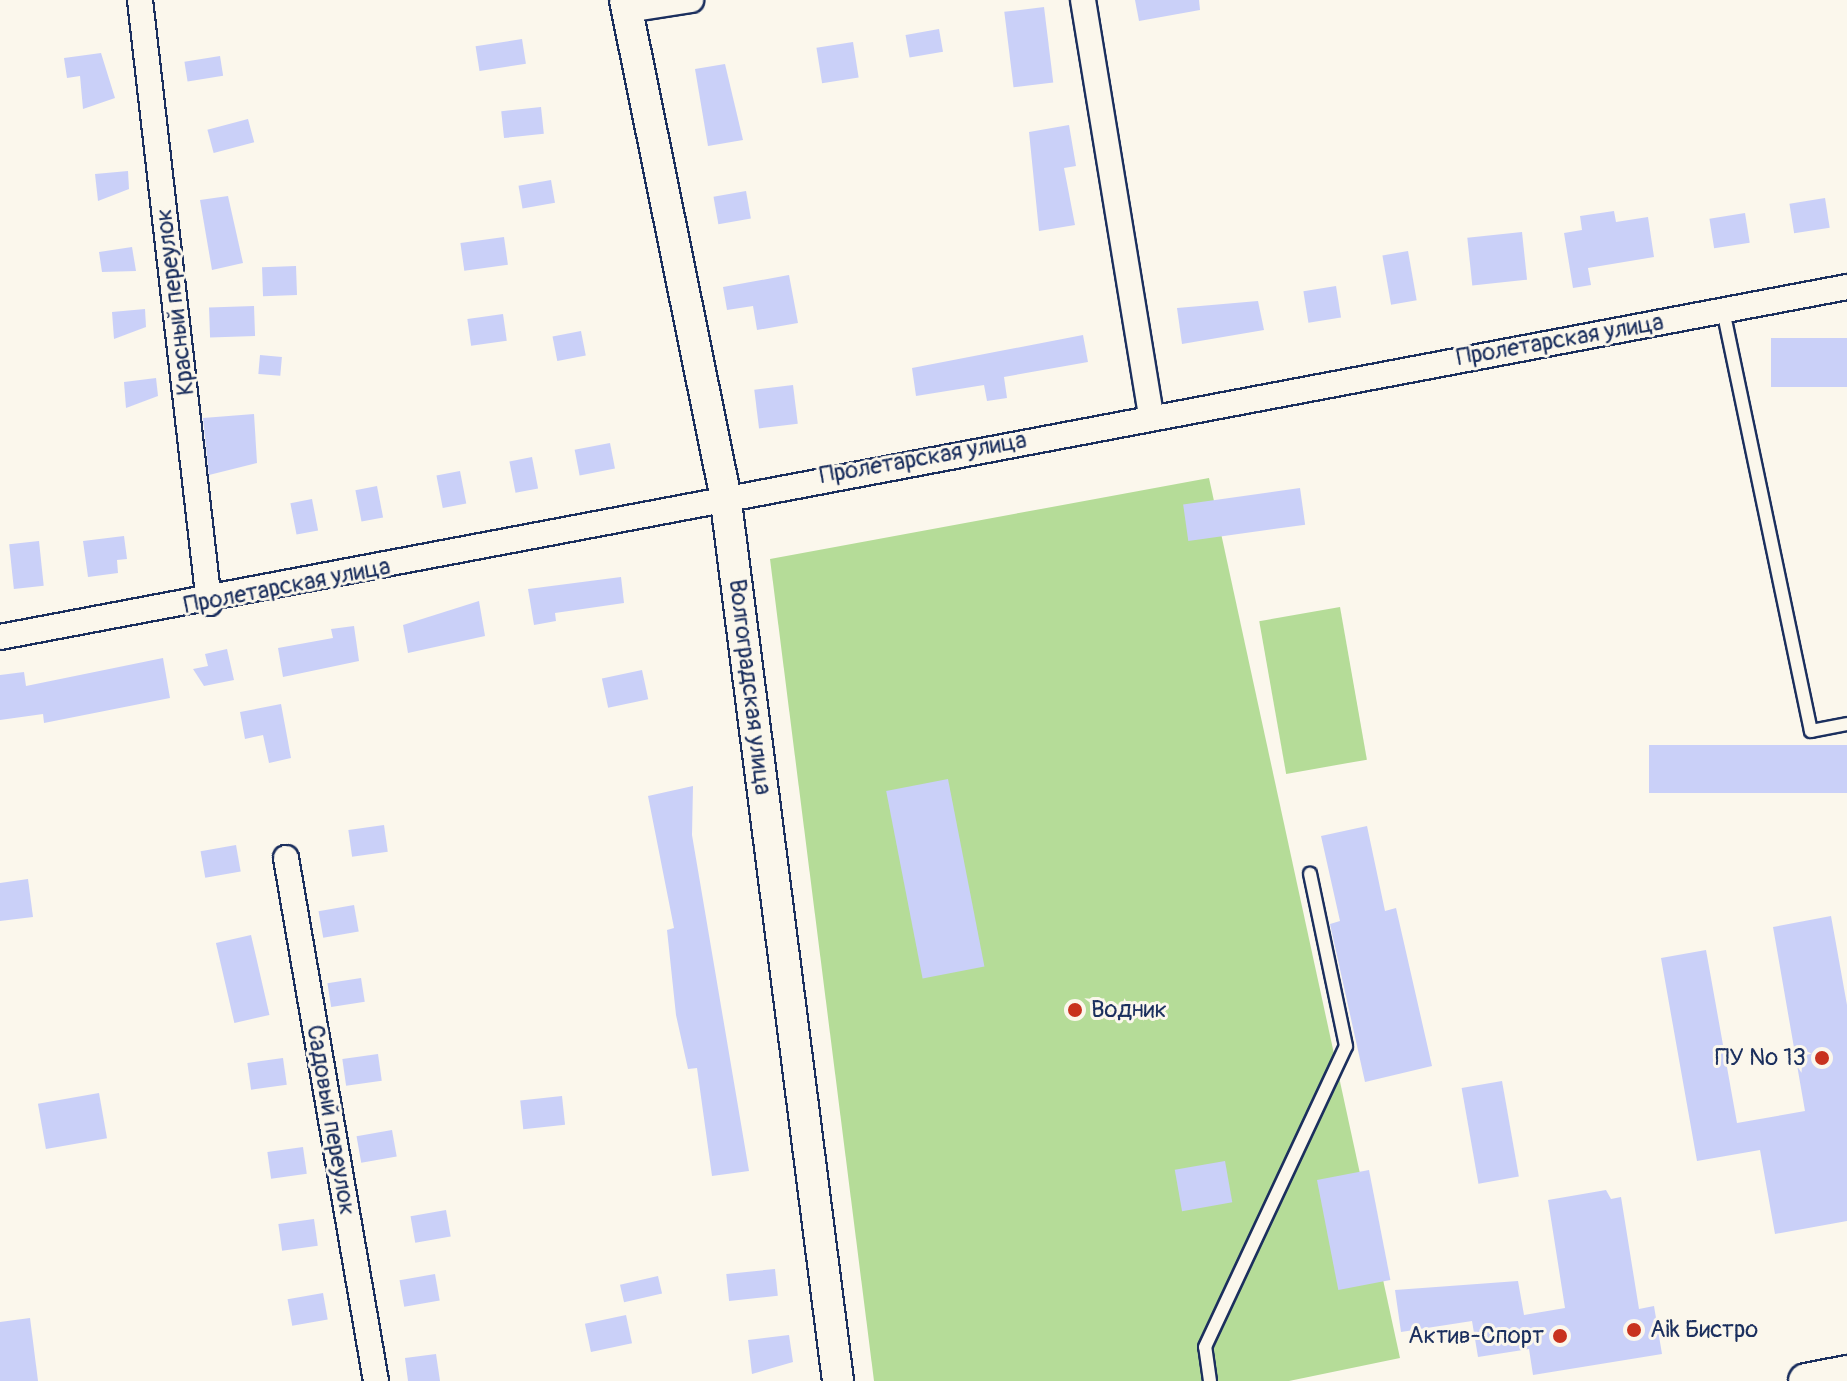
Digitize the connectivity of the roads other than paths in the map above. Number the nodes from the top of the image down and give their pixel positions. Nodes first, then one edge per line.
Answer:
1 (140, 0) edge
2 (691, 0) edge
3 (1083, 0) edge
4 (626, 5) edge
5 (1847, 287) edge
6 (1723, 310) junction
7 (1151, 416) junction
8 (725, 494) junction
9 (209, 603) junction
10 (0, 637) edge
11 (1847, 724) edge
12 (286, 858) dead end
13 (1310, 874) dead end
14 (1847, 1373) edge
15 (376, 1381) edge
16 (838, 1381) edge
17 (1210, 1381) edge
18 (1806, 1381) edge

1 - 9 street, Красный переулок
2 - 4 street
3 - 7 street
4 - 8 street, Волгоградская улица
5 - 6 street, Пролетарская улица
6 - 7 street, Пролетарская улица
6 - 11 lane
7 - 8 street, Пролетарская улица
8 - 9 street, Пролетарская улица
8 - 16 street, Волгоградская улица
9 - 10 street, Пролетарская улица
12 - 15 street, Садовый переулок
13 - 17 lane
14 - 18 main road

